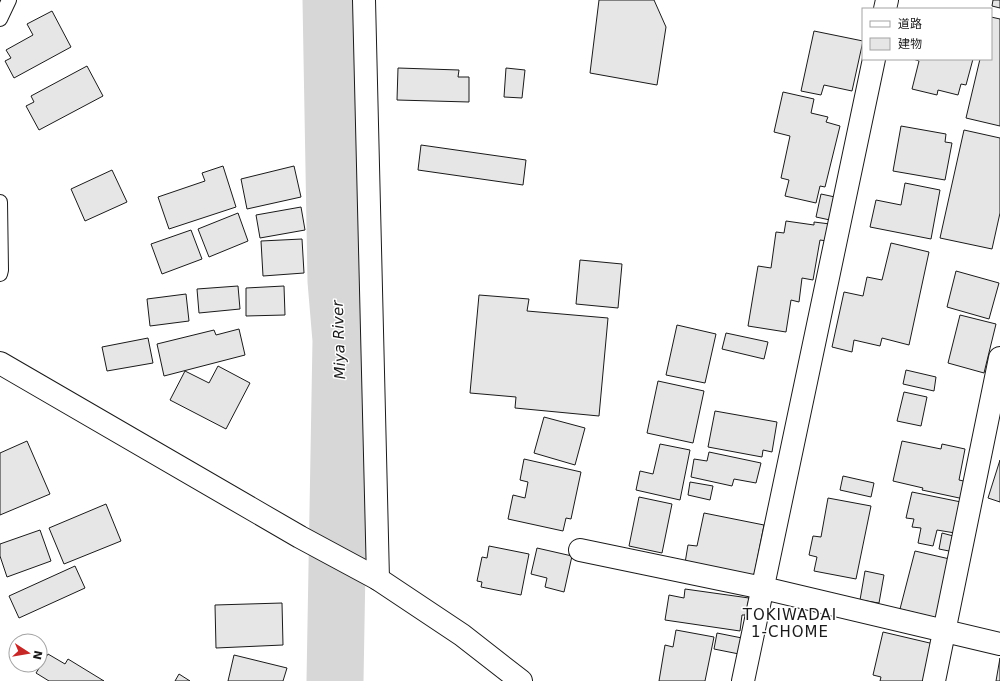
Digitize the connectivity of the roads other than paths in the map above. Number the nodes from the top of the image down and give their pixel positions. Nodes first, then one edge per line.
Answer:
1 (9, 0) edge
2 (364, 0) edge
3 (0, 20) edge
4 (874, 60) edge
5 (0, 202) edge
6 (0, 274) edge
7 (1000, 358) edge
8 (0, 363) edge
9 (580, 550) dead end
10 (378, 579) junction
11 (763, 588) junction
12 (944, 630) junction
13 (1000, 644) edge
14 (521, 681) edge
15 (743, 681) edge
16 (934, 681) edge

1 - 3 lane
2 - 10 street
4 - 11 street
5 - 6 lane
7 - 12 street
8 - 10 street
9 - 11 street
10 - 14 street
11 - 12 street
11 - 15 street
12 - 13 street
12 - 16 street

